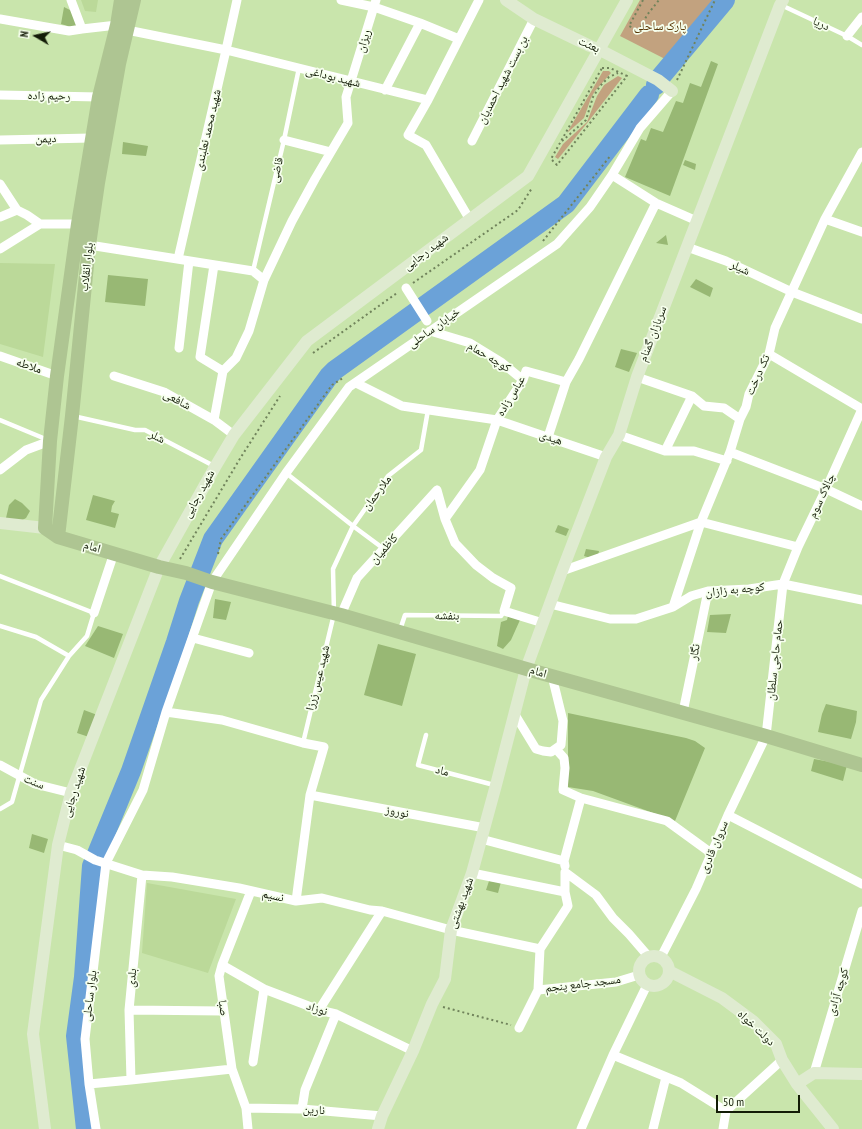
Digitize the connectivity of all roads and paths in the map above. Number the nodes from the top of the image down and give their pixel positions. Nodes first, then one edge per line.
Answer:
1 (71, 0) edge
2 (121, 0) edge
3 (134, 0) edge
4 (237, 0) edge
5 (341, 0) edge
6 (479, 0) edge
7 (627, 0) edge
8 (644, 0) edge
9 (659, 0) edge
10 (715, 0) edge
11 (513, 2) edge
12 (781, 2) edge
13 (375, 4) edge
14 (862, 17) edge
15 (0, 19) edge
16 (534, 19) junction
17 (420, 23) junction
18 (122, 28) junction
19 (82, 29) junction
20 (847, 36) junction
21 (459, 38) junction
22 (862, 45) edge
23 (226, 50) junction
24 (600, 50) junction
25 (298, 68) junction
26 (619, 72) junction
27 (351, 82) junction
28 (385, 90) junction
29 (672, 90) junction
30 (0, 94) edge
31 (99, 96) junction
32 (428, 100) junction
33 (91, 138) junction
34 (0, 140) edge
35 (284, 140) junction
36 (472, 141) dead end
37 (559, 144) junction
38 (616, 150) dead end
39 (332, 152) junction
40 (862, 152) edge
41 (612, 175) junction
42 (0, 184) edge
43 (534, 184) dead end
44 (656, 203) junction
45 (17, 210) junction
46 (0, 216) edge
47 (824, 219) junction
48 (470, 220) junction
49 (697, 221) junction
50 (40, 224) junction
51 (78, 224) junction
52 (862, 232) edge
53 (542, 242) dead end
54 (89, 245) junction
55 (687, 247) junction
56 (0, 249) edge
57 (178, 259) junction
58 (189, 261) junction
59 (214, 265) junction
60 (253, 270) junction
61 (264, 280) junction
62 (406, 288) junction
63 (792, 292) junction
64 (862, 319) edge
65 (427, 321) dead end
66 (430, 331) junction
67 (179, 348) dead end
68 (769, 354) junction
69 (0, 356) edge
70 (310, 356) dead end
71 (223, 370) junction
72 (57, 376) junction
73 (114, 376) dead end
74 (637, 377) junction
75 (523, 380) junction
76 (566, 382) junction
77 (356, 383) junction
78 (282, 392) dead end
79 (692, 396) junction
80 (862, 409) edge
81 (428, 410) junction
82 (72, 416) junction
83 (740, 419) junction
84 (0, 420) edge
85 (214, 420) junction
86 (497, 420) junction
87 (234, 435) junction
88 (619, 435) junction
89 (548, 437) junction
90 (50, 440) junction
91 (665, 451) junction
92 (730, 452) junction
93 (606, 457) junction
94 (727, 461) junction
95 (215, 467) junction
96 (0, 470) edge
97 (286, 473) junction
98 (826, 489) junction
99 (862, 506) edge
100 (445, 519) junction
101 (701, 522) junction
102 (0, 524) edge
103 (353, 526) junction
104 (45, 528) junction
105 (58, 537) junction
106 (798, 547) junction
107 (384, 549) junction
108 (114, 553) junction
109 (159, 567) junction
110 (562, 570) junction
111 (180, 571) junction
112 (0, 576) edge
113 (212, 582) junction
114 (783, 584) junction
115 (708, 591) junction
116 (862, 600) edge
117 (550, 604) junction
118 (673, 607) junction
119 (504, 611) junction
120 (94, 613) junction
121 (338, 614) junction
122 (543, 623) junction
123 (0, 626) edge
124 (399, 632) junction
125 (193, 638) junction
126 (249, 653) dead end
127 (69, 656) junction
128 (526, 669) junction
129 (552, 676) junction
130 (166, 712) junction
131 (683, 712) junction
132 (514, 713) junction
133 (426, 735) dead end
134 (766, 736) junction
135 (303, 743) junction
136 (556, 749) junction
137 (0, 765) edge
138 (862, 765) edge
139 (19, 776) junction
140 (496, 785) junction
141 (71, 793) junction
142 (310, 796) junction
143 (581, 798) junction
144 (0, 809) edge
145 (728, 815) junction
146 (483, 834) junction
147 (58, 845) junction
148 (711, 853) junction
149 (564, 860) junction
150 (106, 863) junction
151 (565, 872) junction
152 (472, 873) junction
153 (142, 876) junction
154 (862, 884) edge
155 (251, 890) junction
156 (565, 892) junction
157 (296, 901) junction
158 (382, 911) junction
159 (862, 911) edge
160 (451, 930) junction
161 (540, 949) junction
162 (648, 956) junction
163 (661, 957) junction
164 (222, 965) junction
165 (669, 972) junction
166 (639, 975) junction
167 (647, 985) junction
168 (264, 989) junction
169 (538, 990) junction
170 (432, 1004) junction
171 (130, 1010) junction
172 (319, 1010) junction
173 (223, 1011) junction
174 (336, 1014) junction
175 (519, 1028) joint
176 (413, 1052) junction
177 (613, 1055) junction
178 (782, 1060) junction
179 (253, 1062) dead end
180 (232, 1069) junction
181 (814, 1073) junction
182 (862, 1074) edge
183 (666, 1077) junction
184 (131, 1080) junction
185 (89, 1084) junction
186 (797, 1084) junction
187 (246, 1108) junction
188 (302, 1108) junction
189 (726, 1111) junction
190 (382, 1116) junction
191 (45, 1129) edge
192 (96, 1129) edge
193 (248, 1129) edge
194 (378, 1129) edge
195 (581, 1129) edge
196 (653, 1129) edge
197 (723, 1129) edge
198 (833, 1129) edge

1 - 19 street
2 - 18 main road, بلوار انقلاب
3 - 18 main road, بلوار انقلاب
4 - 23 street, شهید محمد نعلبندی
5 - 13 street
6 - 21 street
7 - 24 street, شهید رجایی
8 - 9 path
10 - 29 path
11 - 16 street, بعثت
12 - 20 lane, دریا
12 - 49 street, سربازان گمنام
13 - 17 street
13 - 27 street, ریزان
14 - 20 street
15 - 19 street, شهید بوداغی
16 - 24 street, بعثت
16 - 36 street, بن بست شهید احمدیان
17 - 21 street
17 - 28 street
18 - 19 street, شهید بوداغی
18 - 23 street, شهید بوداغی
18 - 31 main road, بلوار انقلاب
18 - 54 main road, بلوار انقلاب
20 - 22 lane, دریا
21 - 32 street
23 - 25 street, شهید بوداغی
23 - 57 street, شهید محمد نعلبندی
24 - 29 street, بعثت
24 - 48 street, شهید رجایی
25 - 27 street, شهید بوداغی
25 - 35 lane, قاضی
26 - 37 path
26 - 37 path
26 - 37 path
27 - 28 street, شهید بوداغی
27 - 39 street, ریزان
28 - 32 street, شهید بوداغی
29 - 41 street, خیابان ساحلی
30 - 31 street, رحیم زاده
31 - 33 main road, بلوار انقلاب
32 - 48 street
33 - 34 street, دیمن
33 - 51 main road, بلوار انقلاب
35 - 39 street
35 - 60 lane, قاضی
38 - 53 path
39 - 61 street, ریزان
40 - 47 street, تک درخت
41 - 44 street
41 - 66 street, خیابان ساحلی
42 - 45 street
43 - 62 path
44 - 49 street
44 - 76 street
45 - 46 street
45 - 50 street
47 - 52 street
47 - 63 street, تک درخت
48 - 87 street, شهید رجایی
49 - 55 street, سربازان گمنام
50 - 51 street
50 - 56 street
51 - 72 main road, بلوار انقلاب
54 - 57 street
54 - 82 main road, بلوار انقلاب
55 - 63 street, شیلر
55 - 74 street, سربازان گمنام
57 - 58 street
58 - 59 street
58 - 67 street
59 - 60 street
59 - 71 street
60 - 61 street
61 - 71 street, ریزان
62 - 65 street
62 - 70 path
63 - 64 street, شیلر
63 - 68 street, تک درخت
66 - 75 street, کوچه حمام
66 - 77 street, خیابان ساحلی
68 - 80 street
68 - 83 street, تک درخت
69 - 72 street, ملاطه
71 - 85 street
72 - 90 main road, بلوار انقلاب
73 - 85 street, شافعی
74 - 79 street
74 - 88 street, سربازان گمنام
75 - 76 street, عباس زاده
75 - 86 street, عباس زاده
76 - 89 street
77 - 81 street, عباس زاده
77 - 97 street, خیابان ساحلی
78 - 111 path
79 - 83 street
79 - 91 street
80 - 98 street, چالاک سوم
81 - 86 street, عباس زاده
81 - 103 lane, ملارحمان
82 - 95 lane, شلر
82 - 105 main road, بلوار انقلاب
83 - 92 street, تک درخت
84 - 90 lane
85 - 87 street, شافعی
86 - 89 street, هیدی
86 - 100 street
87 - 95 street, شهید رجایی
88 - 91 street
88 - 93 street, سربازان گمنام
89 - 93 street, هیدی
90 - 96 street
90 - 104 main road, بلوار انقلاب
91 - 94 street
92 - 94 street, تک درخت
92 - 98 street
93 - 110 street, سربازان گمنام
94 - 101 street, تک درخت
95 - 109 street, شهید رجایی
97 - 103 lane
97 - 113 street, خیابان ساحلی
98 - 99 street
98 - 106 street, چالاک سوم
100 - 107 street, کاظمیان
100 - 119 street
101 - 106 street
101 - 110 street
101 - 118 street, تک درخت
102 - 104 street, امام
103 - 107 lane
103 - 121 lane, ملارحمان
104 - 105 main road, امام
105 - 108 main road, امام
106 - 114 street, چالاک سوم
107 - 121 street, کاظمیان
108 - 109 main road, امام
108 - 120 street
109 - 111 main road, امام
109 - 141 street, شهید رجایی
110 - 117 street, سربازان گمنام
111 - 113 main road, امام
112 - 120 lane
113 - 121 main road, امام
113 - 125 street, خیابان ساحلی
114 - 115 street, کوچه به زازان
114 - 116 street, کوچه به زازان
114 - 134 street, حمام حاجی سلطان
115 - 118 street, کوچه به زازان
115 - 131 street, نگار
117 - 118 street, کوچه به زازان
117 - 122 street, سربازان گمنام
119 - 122 street
119 - 124 lane, بنفشه
120 - 127 lane
121 - 124 main road, امام
121 - 135 lane, شهید عیس زرزا
122 - 128 street, سربازان گمنام
123 - 127 lane
124 - 128 main road, امام
125 - 126 street
125 - 130 street, خیابان ساحلی
127 - 139 lane
128 - 129 main road, امام
128 - 132 street, شهید بهشتی
129 - 131 main road, امام
129 - 136 street
130 - 135 street
130 - 150 street, بلوار ساحلی
131 - 134 main road, امام
132 - 136 street
132 - 140 street, شهید بهشتی
133 - 140 lane, ماد
134 - 138 main road, امام
134 - 145 street, سروان قادری
135 - 142 street
136 - 143 street
137 - 139 street, سنت
139 - 141 street, سنت
139 - 144 lane
140 - 146 street, شهید بهشتی
141 - 147 street, شهید رجایی
142 - 146 street, نوروز
142 - 157 street
143 - 148 street
143 - 149 street
145 - 148 street, سروان قادری
145 - 154 street
146 - 149 street, نوروز
146 - 152 street, شهید بهشتی
147 - 150 street, نسیم
147 - 191 street, شهید رجایی
148 - 163 street, سروان قادری
149 - 151 street
150 - 153 street, نسیم
150 - 185 street, بلوار ساحلی
151 - 156 street
151 - 162 street
152 - 156 street
152 - 160 street, شهید بهشتی
153 - 155 street, نسیم
153 - 171 street, بلدی
155 - 157 street, نسیم
155 - 164 street, صبا
156 - 161 street
157 - 158 street, نسیم
158 - 160 street, نسیم
158 - 172 street
159 - 181 street, کوچه آزادی
160 - 161 street, نسیم
160 - 170 street, شهید بهشتی
161 - 169 street
162 - 163 street
162 - 166 street
163 - 165 street
164 - 168 street, نوزاد
164 - 173 street, صبا
165 - 167 street
165 - 178 street, دولت خواه
166 - 167 street
166 - 169 street, مسجد جامع پنجم
167 - 177 street
168 - 172 street, نوزاد
168 - 179 street
169 - 175 street, مسجد جامع پنجم
170 - 175 path
170 - 176 street, شهید بهشتی
171 - 173 street
171 - 184 street, بلدی
172 - 174 street, نوزاد
173 - 180 street, صبا
174 - 176 street, نوزاد
174 - 188 street
176 - 190 street, شهید بهشتی
177 - 183 street
177 - 195 street
178 - 186 street, دولت خواه
178 - 189 street
180 - 184 street
180 - 187 street, صبا
181 - 182 street
181 - 186 street
183 - 189 street
183 - 196 street
184 - 185 street
185 - 192 street, بلوار ساحلی
186 - 198 street, دولت خواه
187 - 188 street, نارین
187 - 193 street, صبا
188 - 190 street, نارین
189 - 197 street
190 - 194 street, شهید بهشتی

